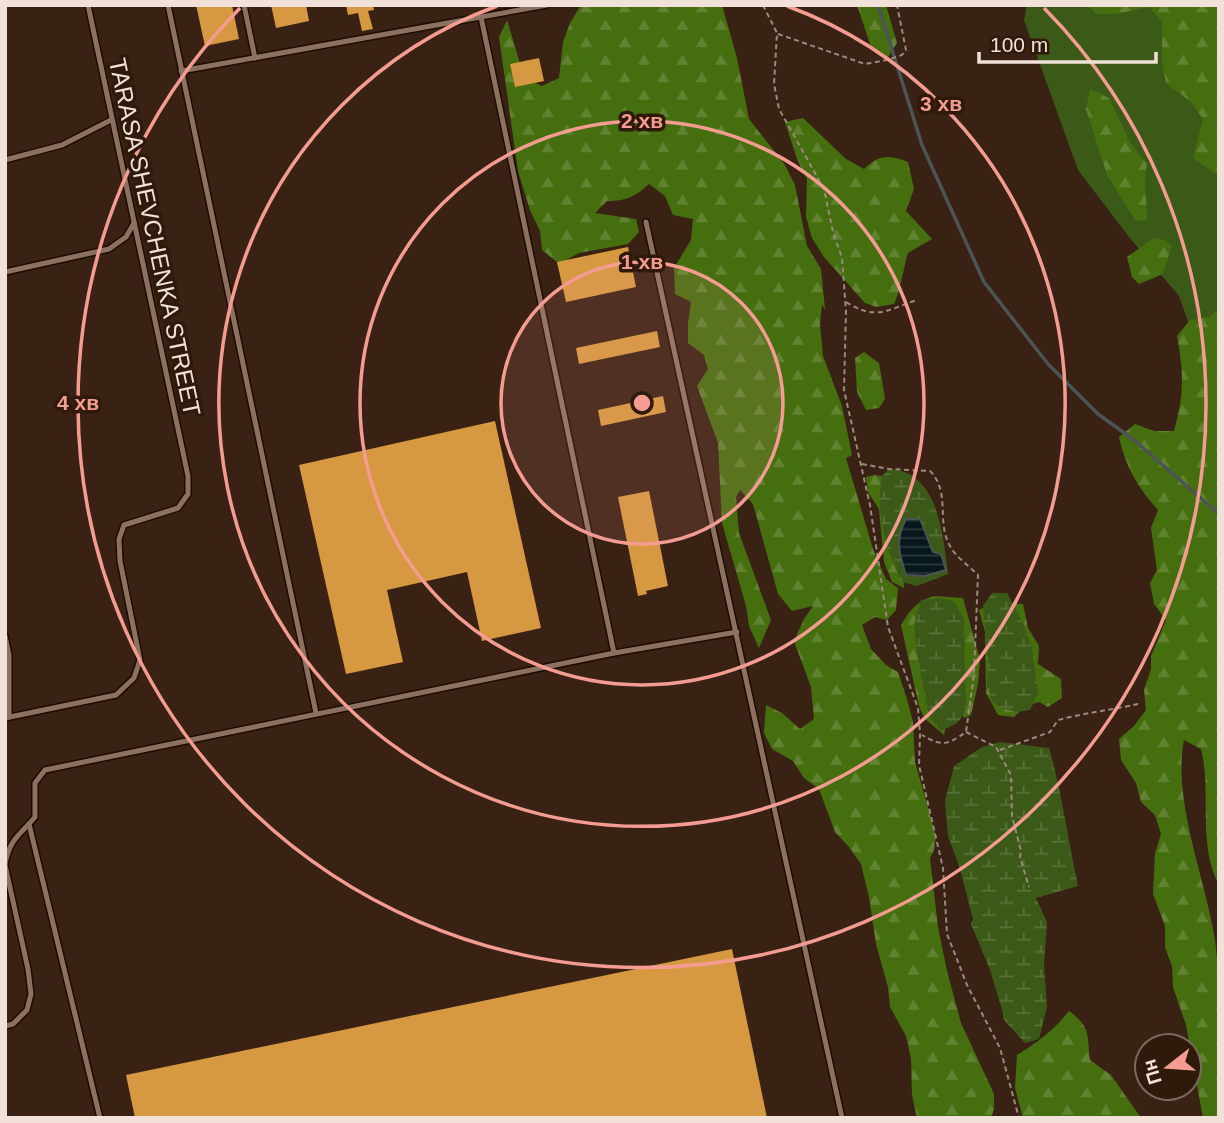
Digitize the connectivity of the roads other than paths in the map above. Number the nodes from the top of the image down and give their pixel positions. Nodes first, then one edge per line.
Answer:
1 (88, 5) edge
2 (168, 5) edge
3 (244, 5) edge
4 (547, 5) edge
5 (481, 17) junction
6 (255, 58) junction
7 (181, 71) junction
8 (111, 120) junction
9 (5, 160) edge
10 (646, 222) dead end
11 (134, 223) junction
12 (5, 272) edge
13 (737, 632) junction
14 (5, 636) edge
15 (614, 653) junction
16 (316, 713) junction
17 (7, 718) edge
18 (29, 824) junction
19 (5, 864) edge
20 (5, 1026) edge
21 (100, 1118) edge
22 (842, 1118) edge

1 - 8 lane, TARASA SHEVCHENKA STREET
2 - 7 lane
3 - 6 lane
4 - 5 lane
5 - 6 lane
5 - 15 lane
6 - 7 lane
7 - 16 lane
8 - 9 lane
8 - 11 lane, TARASA SHEVCHENKA STREET
10 - 13 lane
11 - 12 lane
11 - 17 lane, TARASA SHEVCHENKA STREET
13 - 15 lane
13 - 22 lane
14 - 17 lane
15 - 16 lane
16 - 18 lane
18 - 19 lane
18 - 21 lane
19 - 20 lane

